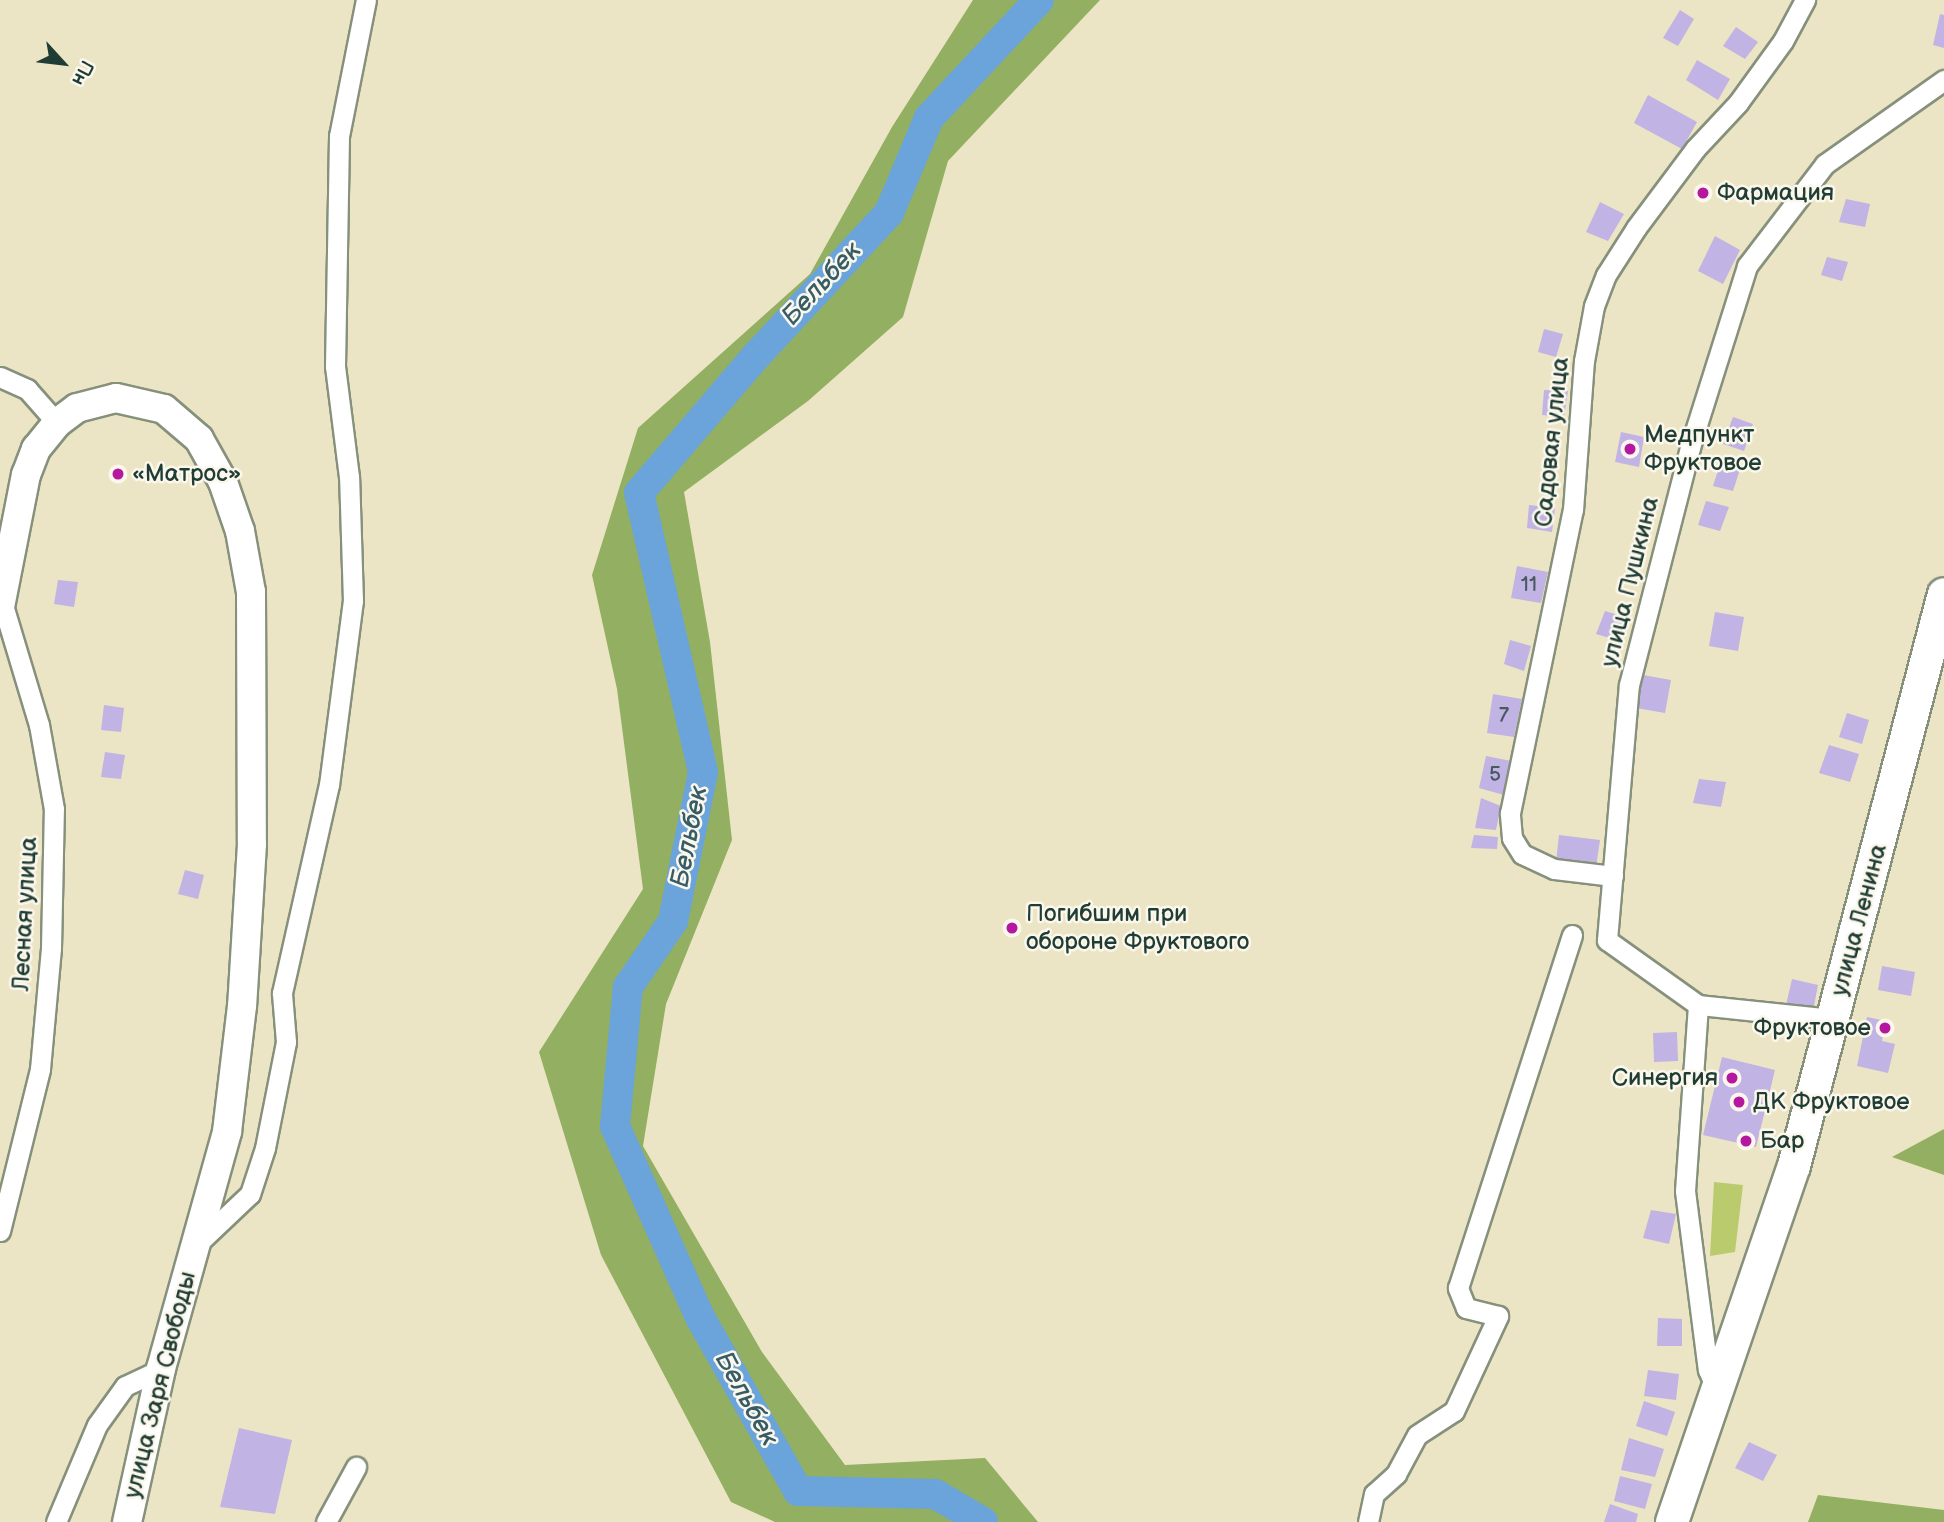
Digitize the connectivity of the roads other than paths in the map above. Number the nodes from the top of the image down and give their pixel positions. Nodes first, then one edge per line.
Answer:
1 (366, 0) edge
2 (1805, 0) edge
3 (1944, 80) edge
4 (0, 377) edge
5 (57, 422) junction
6 (1944, 594) edge
7 (1, 604) edge
8 (1614, 876) junction
9 (1572, 935) dead end
10 (1698, 1005) junction
11 (1832, 1019) junction
12 (0, 1231) edge
13 (193, 1247) junction
14 (161, 1369) junction
15 (1717, 1390) junction
16 (356, 1466) dead end
17 (56, 1522) edge
18 (127, 1522) edge
19 (326, 1522) edge
20 (1368, 1522) edge
21 (1672, 1522) edge

1 - 13 street
2 - 8 street, Садовая улица
3 - 8 street, улица Пушкина
4 - 5 street
5 - 7 street
5 - 13 street, улица Заря Свободы
6 - 11 main road, улица Ленина
7 - 12 street, Лесная улица
8 - 10 street, улица Пушкина
9 - 20 street
10 - 11 street
10 - 15 street
11 - 15 main road, улица Ленина
13 - 14 street, улица Заря Свободы
14 - 17 street
14 - 18 street, улица Заря Свободы
15 - 21 main road, улица Ленина
16 - 19 street

